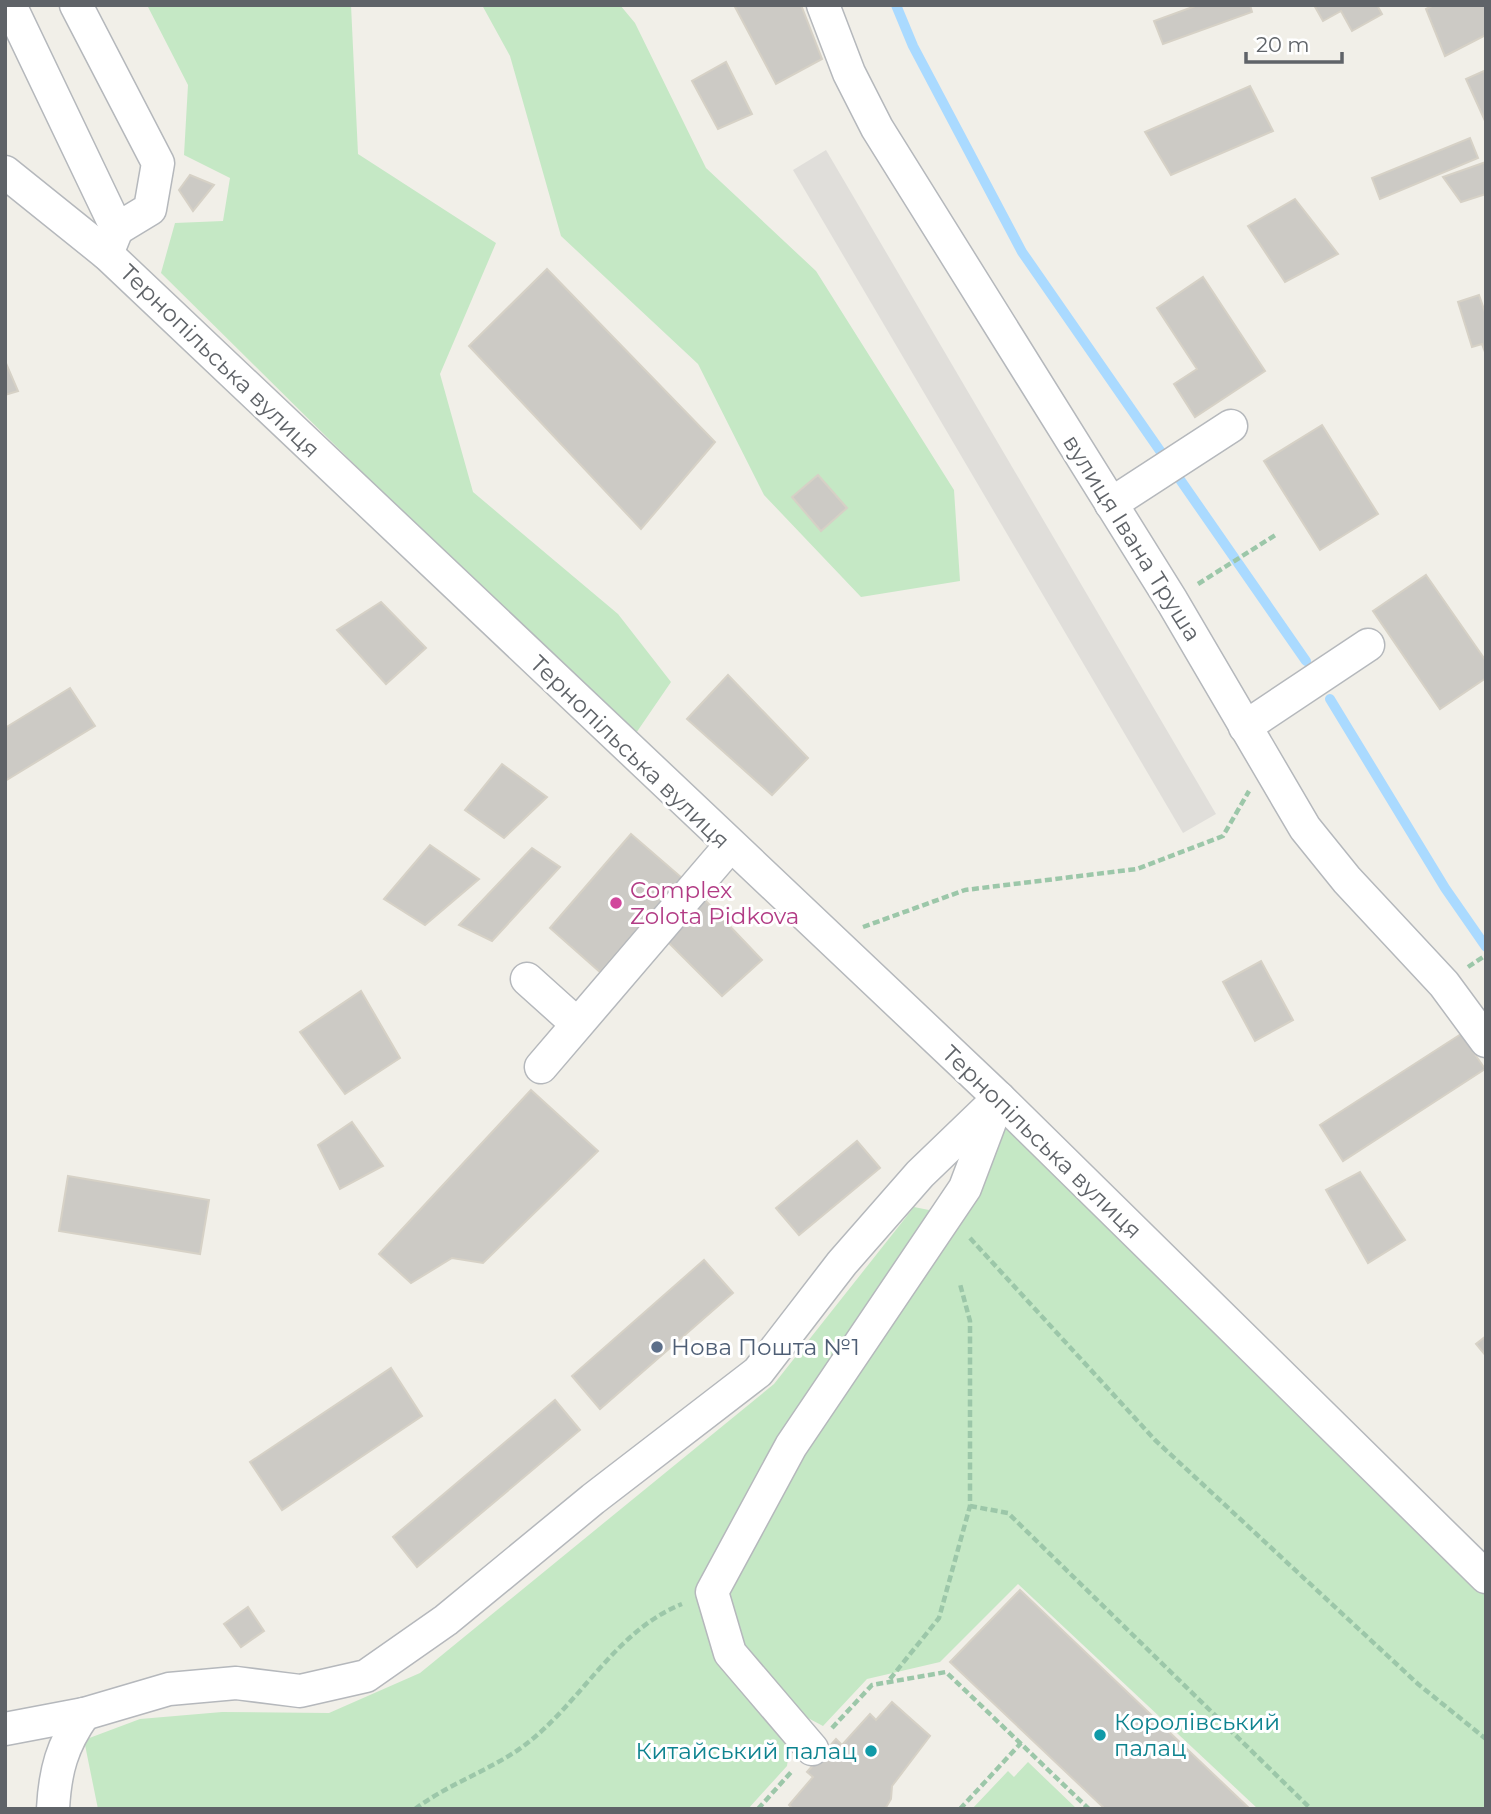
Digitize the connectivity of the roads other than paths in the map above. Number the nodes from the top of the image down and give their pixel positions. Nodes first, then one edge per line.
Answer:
1 (10, 5) edge
2 (76, 5) edge
3 (823, 5) edge
4 (5, 172) edge
5 (19, 199) edge
6 (112, 241) junction
7 (1231, 426) dead end
8 (1111, 504) junction
9 (1368, 645) dead end
10 (1245, 727) junction
11 (730, 846) junction
12 (527, 979) dead end
13 (578, 1024) junction
14 (1486, 1041) edge
15 (541, 1067) dead end
16 (999, 1098) junction
17 (1486, 1577) edge
18 (84, 1714) junction
19 (5, 1729) edge
20 (812, 1749) dead end
21 (53, 1809) edge

1 - 6 street
2 - 6 street
3 - 8 street, вулиця Івана Труша
4 - 5 street, Тернопільська вулиця
5 - 6 street, Тернопільська вулиця
6 - 11 street, Тернопільська вулиця
7 - 8 street
8 - 10 street, вулиця Івана Труша
9 - 10 street
10 - 14 street, вулиця Івана Труша
11 - 13 street
11 - 16 street, Тернопільська вулиця
12 - 13 street
13 - 15 street
16 - 17 street, Тернопільська вулиця
16 - 18 street
16 - 20 street
18 - 19 street
18 - 21 street

